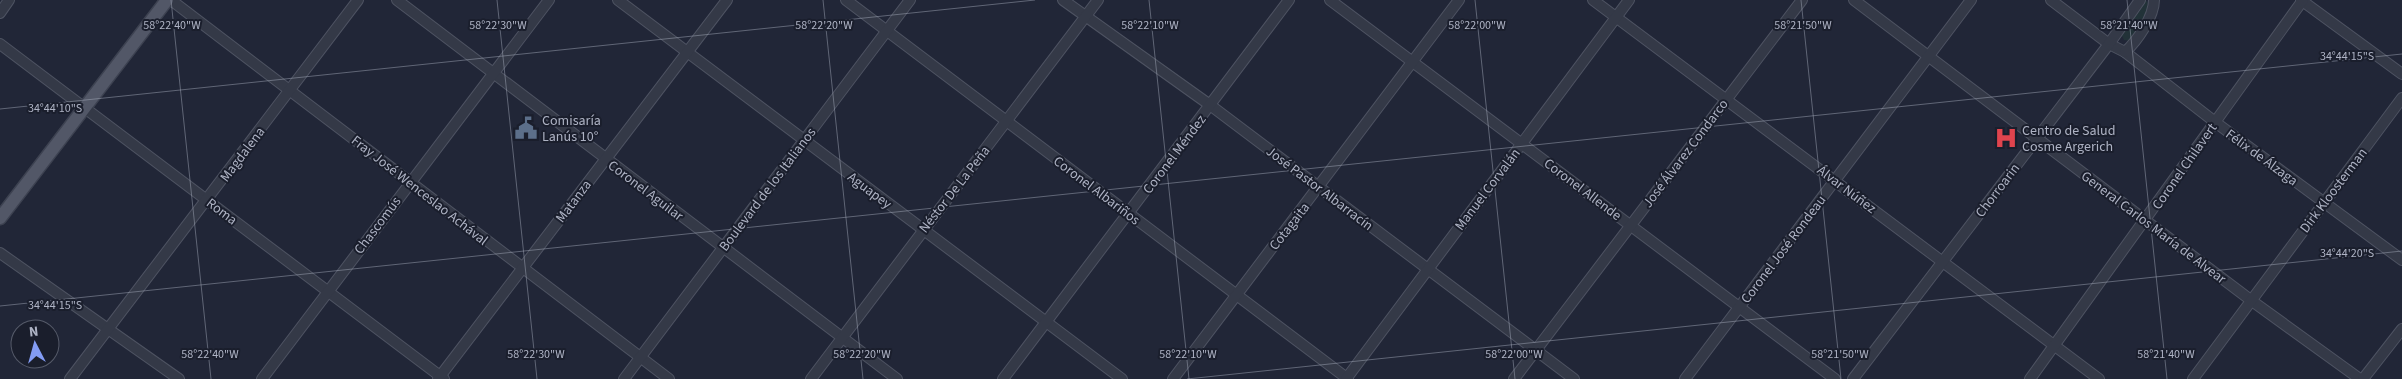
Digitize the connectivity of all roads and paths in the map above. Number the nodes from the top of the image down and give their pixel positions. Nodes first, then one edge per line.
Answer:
1 (9, 0) edge
2 (169, 0) edge
3 (358, 0) edge
4 (397, 0) edge
5 (549, 0) edge
6 (618, 0) edge
7 (728, 0) edge
8 (846, 0) edge
9 (910, 0) edge
10 (1063, 0) edge
11 (1098, 0) edge
12 (1289, 0) edge
13 (1330, 0) edge
14 (1459, 0) edge
15 (1593, 0) edge
16 (1629, 0) edge
17 (1802, 0) edge
18 (1854, 0) edge
19 (1971, 0) edge
20 (2051, 0) edge
21 (2140, 0) edge
22 (2154, 0) edge
23 (2302, 0) edge
24 (0, 14) edge
25 (1086, 16) junction
26 (1616, 17) junction
27 (887, 31) junction
28 (0, 44) edge
29 (2109, 44) junction
30 (688, 52) junction
31 (2125, 52) junction
32 (1929, 56) junction
33 (1413, 62) junction
34 (492, 74) junction
35 (2402, 74) edge
36 (290, 90) junction
37 (2402, 98) edge
38 (1726, 99) junction
39 (1210, 105) junction
40 (85, 108) junction
41 (1006, 122) junction
42 (2215, 122) junction
43 (2037, 138) junction
44 (805, 140) junction
45 (1522, 143) junction
46 (604, 159) junction
47 (1836, 180) junction
48 (410, 181) junction
49 (1318, 187) junction
50 (208, 200) junction
51 (2324, 203) junction
52 (1129, 214) junction
53 (0, 218) edge
54 (2146, 220) junction
55 (1630, 225) junction
56 (923, 230) junction
57 (722, 248) junction
58 (0, 253) edge
59 (2402, 260) edge
60 (1943, 261) junction
61 (1427, 268) junction
62 (522, 269) junction
63 (327, 292) junction
64 (1236, 294) junction
65 (2252, 301) junction
66 (1739, 306) junction
67 (1046, 321) junction
68 (109, 328) junction
69 (2402, 329) edge
70 (842, 338) junction
71 (2055, 346) junction
72 (1535, 350) junction
73 (640, 358) junction
74 (441, 378) edge
75 (70, 379) edge
76 (179, 379) edge
77 (262, 379) edge
78 (624, 379) edge
79 (669, 379) edge
80 (811, 379) edge
81 (897, 379) edge
82 (1004, 379) edge
83 (1122, 379) edge
84 (1173, 379) edge
85 (1347, 379) edge
86 (1514, 379) edge
87 (1574, 379) edge
88 (1685, 379) edge
89 (1835, 379) edge
90 (1853, 379) edge
91 (2030, 379) edge
92 (2099, 379) edge
93 (2193, 379) edge
94 (2362, 379) edge

1 - 24 street
2 - 36 street, Fray José Wenceslao Achával
2 - 40 main road
3 - 36 street, Magdalena
4 - 34 street, Coronel Aguilar
5 - 34 street, Chascomús
6 - 30 street, Aguapey
7 - 30 street, Matanza
8 - 27 street, Coronel Albariños
9 - 27 street, Boulevard de los Italianos
10 - 25 street, José Pastor Albarracín
11 - 25 street, Néstor De La Peña
12 - 39 street, Coronel Méndez
13 - 33 street, Coronel Allende
14 - 33 street, Cotagaita
15 - 26 street, Álvar Núñez
16 - 26 street, Manuel Corvalán
17 - 38 street, José Álvarez Condarco
18 - 32 street, General Carlos María de Alvear
19 - 32 street, Coronel José Rondeau
20 - 29 street, Félix de Álzaga
21 - 29 street, Chorroarin
22 - 31 street
23 - 35 street
23 - 42 street, Coronel Chilavert
25 - 39 street, José Pastor Albarracín
25 - 41 street, Néstor De La Peña
26 - 38 street, Álvar Núñez
26 - 45 street, Manuel Corvalán
27 - 41 street, Coronel Albariños
27 - 44 street, Boulevard de los Italianos
28 - 40 street, Roma
29 - 31 street, Félix de Álzaga
29 - 43 street, Chorroarin
30 - 44 street, Aguapey
30 - 46 street, Matanza
31 - 42 street, Félix de Álzaga
32 - 43 street, General Carlos María de Alvear
32 - 47 street, Coronel José Rondeau
33 - 45 street, Coronel Allende
33 - 49 street, Cotagaita
34 - 46 street, Coronel Aguilar
34 - 48 street, Chascomús
36 - 48 street, Fray José Wenceslao Achával
36 - 50 street, Magdalena
37 - 51 street, Dirk Kloosterman
38 - 47 street, Álvar Núñez
38 - 55 street, José Álvarez Condarco
39 - 49 street, José Pastor Albarracín
39 - 52 street, Coronel Méndez
40 - 50 street, Roma
40 - 53 main road
41 - 52 street, Coronel Albariños
41 - 56 street, Néstor De La Peña
42 - 51 street, Félix de Álzaga
42 - 54 street, Coronel Chilavert
43 - 54 street, General Carlos María de Alvear
43 - 60 street, Chorroarin
44 - 56 street, Aguapey
44 - 57 street, Boulevard de los Italianos
45 - 55 street, Coronel Allende
45 - 61 street, Manuel Corvalán
46 - 57 street, Coronel Aguilar
46 - 62 street, Matanza
47 - 60 street, Álvar Núñez
47 - 66 street, Coronel José Rondeau
48 - 62 street, Fray José Wenceslao Achával
48 - 63 street, Chascomús
49 - 61 street, José Pastor Albarracín
49 - 64 street, Cotagaita
50 - 63 street, Roma
50 - 68 street, Magdalena
51 - 59 street, Félix de Álzaga
51 - 65 street, Dirk Kloosterman
52 - 64 street, Coronel Albariños
52 - 67 street, Coronel Méndez
54 - 65 street, General Carlos María de Alvear
54 - 71 street, Coronel Chilavert
55 - 66 street, Coronel Allende
55 - 72 street, José Álvarez Condarco
56 - 67 street, Aguapey
56 - 70 street, Néstor De La Peña
57 - 70 street, Coronel Aguilar
57 - 73 street, Boulevard de los Italianos
58 - 68 street
60 - 71 street, Álvar Núñez
60 - 90 street, Chorroarin
61 - 72 street, José Pastor Albarracín
61 - 85 street, Manuel Corvalán
62 - 73 street, Fray José Wenceslao Achával
62 - 74 street, Matanza
63 - 74 street, Roma
63 - 77 street, Chascomús
64 - 84 street, Cotagaita
64 - 85 street, Coronel Albariños
65 - 93 street, Dirk Kloosterman
65 - 94 street, General Carlos María de Alvear
66 - 88 street, Coronel José Rondeau
66 - 89 street, Coronel Allende
67 - 82 street, Coronel Méndez
67 - 83 street, Aguapey
68 - 75 street, Magdalena
68 - 76 street
69 - 94 street
70 - 80 street, Néstor De La Peña
70 - 81 street, Coronel Aguilar
71 - 91 street, Coronel Chilavert
71 - 92 street, Álvar Núñez
72 - 86 street, José Álvarez Condarco
72 - 87 street, José Pastor Albarracín
73 - 78 street, Boulevard de los Italianos
73 - 79 street, Fray José Wenceslao Achával

